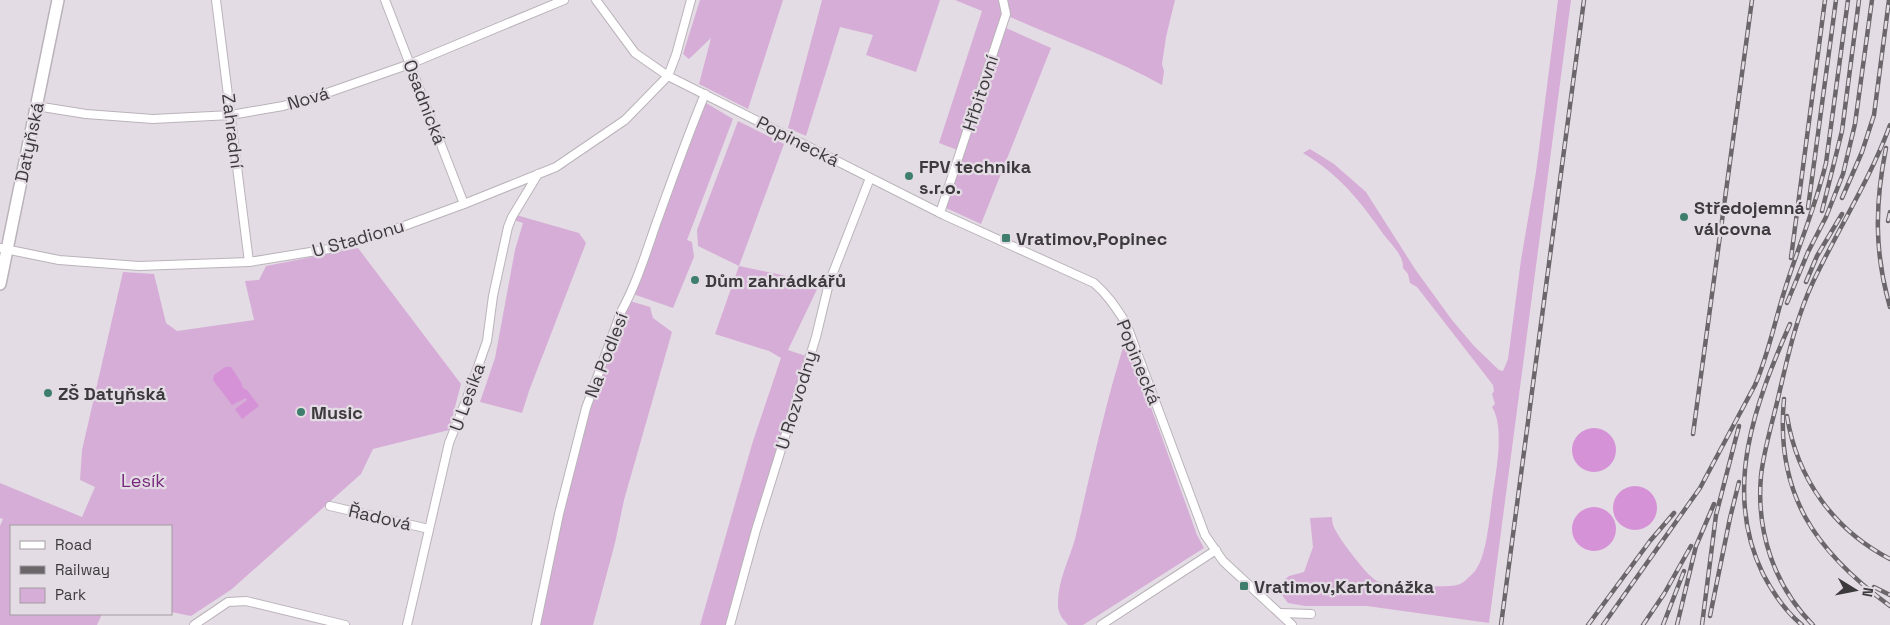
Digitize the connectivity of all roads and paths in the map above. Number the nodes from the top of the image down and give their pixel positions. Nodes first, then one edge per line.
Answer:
1 (58, 0) edge
2 (216, 0) edge
3 (385, 0) edge
4 (564, 0) edge
5 (596, 0) edge
6 (691, 0) edge
7 (1003, 0) edge
8 (410, 64) junction
9 (668, 76) junction
10 (705, 94) junction
11 (36, 106) junction
12 (231, 115) junction
13 (538, 174) junction
14 (870, 178) junction
15 (464, 204) junction
16 (940, 213) junction
17 (4, 249) edge
18 (249, 262) junction
19 (0, 284) edge
20 (330, 506) dead end
21 (429, 529) junction
22 (1216, 550) junction
23 (1281, 613) junction
24 (1311, 614) dead end
25 (194, 625) edge
26 (345, 625) edge
27 (407, 625) edge
28 (536, 625) edge
29 (730, 625) edge
30 (1101, 625) edge
31 (1292, 625) edge

1 - 11 main road, Datyňská
2 - 12 street, Zahradní
3 - 8 street, Osadnická
4 - 8 street, Nová
5 - 9 street, Popinecká
6 - 9 street
7 - 16 street, Hřbitovní
8 - 12 street, Nová
8 - 15 street, Osadnická
9 - 10 street, Popinecká
9 - 13 street, U Stadionu
10 - 14 street, Popinecká
10 - 28 street, Na Podlesí
11 - 12 street, Nová
11 - 17 main road, Datyňská
12 - 18 street, Zahradní
13 - 15 street, U Stadionu
13 - 21 street, U Lesíka
14 - 16 street, Popinecká
14 - 29 street, U Rozvodny
15 - 18 street, U Stadionu
16 - 22 street, Popinecká
17 - 18 street, U Stadionu
17 - 19 main road, Datyňská
20 - 21 street, Řadová
21 - 27 street, U Lesíka
22 - 23 street, Popinecká
22 - 30 street
23 - 24 street
23 - 31 street, Popinecká
25 - 26 street

